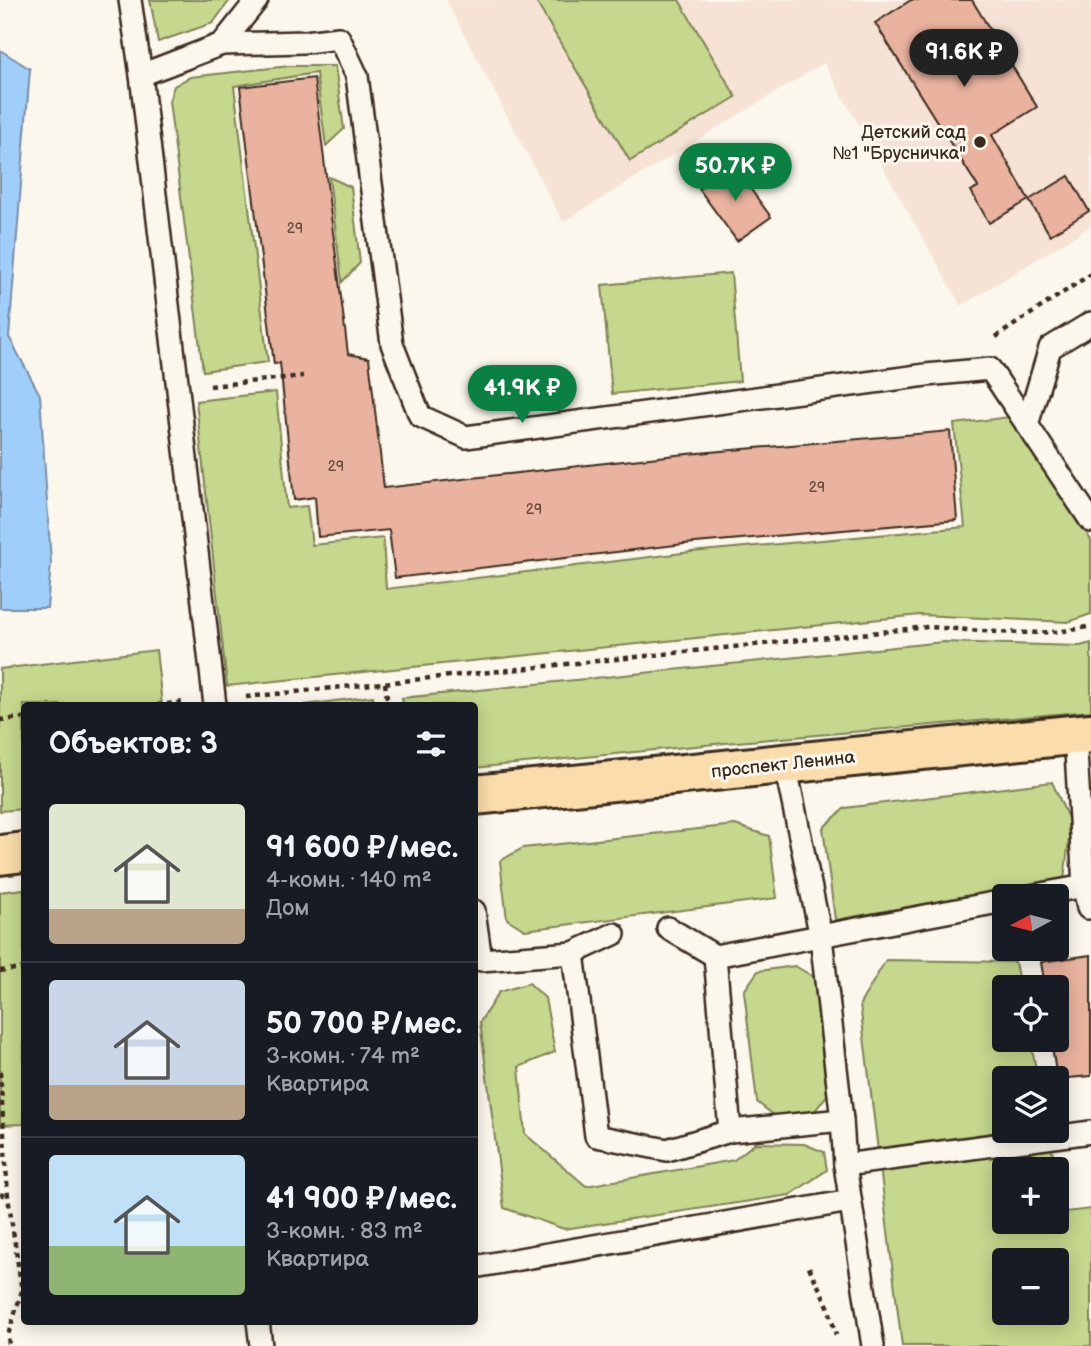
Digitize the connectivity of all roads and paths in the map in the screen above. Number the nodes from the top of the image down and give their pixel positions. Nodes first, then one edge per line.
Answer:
1 (130, 0) edge
2 (257, 0) edge
3 (222, 44) junction
4 (141, 75) junction
5 (1091, 274) edge
6 (1091, 323) edge
7 (990, 369) junction
8 (303, 376) dead end
9 (178, 390) junction
10 (1027, 425) junction
11 (1091, 521) edge
12 (1091, 626) edge
13 (385, 683) junction
14 (215, 702) edge
15 (388, 702) edge
16 (21, 718) edge
17 (0, 720) edge
18 (1083, 734) edge
19 (785, 764) junction
20 (478, 795) edge
21 (21, 852) edge
22 (0, 855) edge
23 (1087, 885) edge
24 (1069, 888) edge
25 (992, 903) edge
26 (1088, 908) dead end
27 (668, 928) dead end
28 (614, 934) dead end
29 (821, 937) junction
30 (478, 939) edge
31 (573, 953) junction
32 (715, 956) junction
33 (21, 968) edge
34 (0, 971) edge
35 (0, 1072) edge
36 (842, 1120) junction
37 (730, 1131) junction
38 (1091, 1132) edge
39 (845, 1165) junction
40 (0, 1194) edge
41 (8, 1197) junction
42 (850, 1201) junction
43 (478, 1266) edge
44 (808, 1267) dead end
45 (21, 1284) edge
46 (21, 1294) edge
47 (258, 1325) edge
48 (9, 1346) edge
49 (261, 1346) edge
50 (839, 1346) edge
51 (873, 1346) edge

1 - 4 lane
2 - 3 lane
3 - 4 lane
3 - 7 lane
4 - 9 lane
5 - 7 path
6 - 10 lane
7 - 10 lane
8 - 9 path
9 - 14 lane
10 - 11 lane
12 - 13 path
13 - 14 path
13 - 15 path
16 - 17 path
18 - 19 main road, проспект Ленина
18 - 23 lane
19 - 20 main road, проспект Ленина
19 - 29 lane
21 - 22 main road
23 - 24 lane
23 - 26 lane
25 - 29 lane
27 - 32 lane
28 - 31 lane
29 - 32 lane
29 - 36 lane
30 - 31 lane
31 - 37 lane
32 - 37 lane
33 - 34 path
35 - 41 path
36 - 37 lane
36 - 39 lane
38 - 39 lane
39 - 42 lane
40 - 41 path
41 - 45 path
42 - 43 lane
42 - 51 lane
44 - 50 path
46 - 48 path
47 - 49 lane

